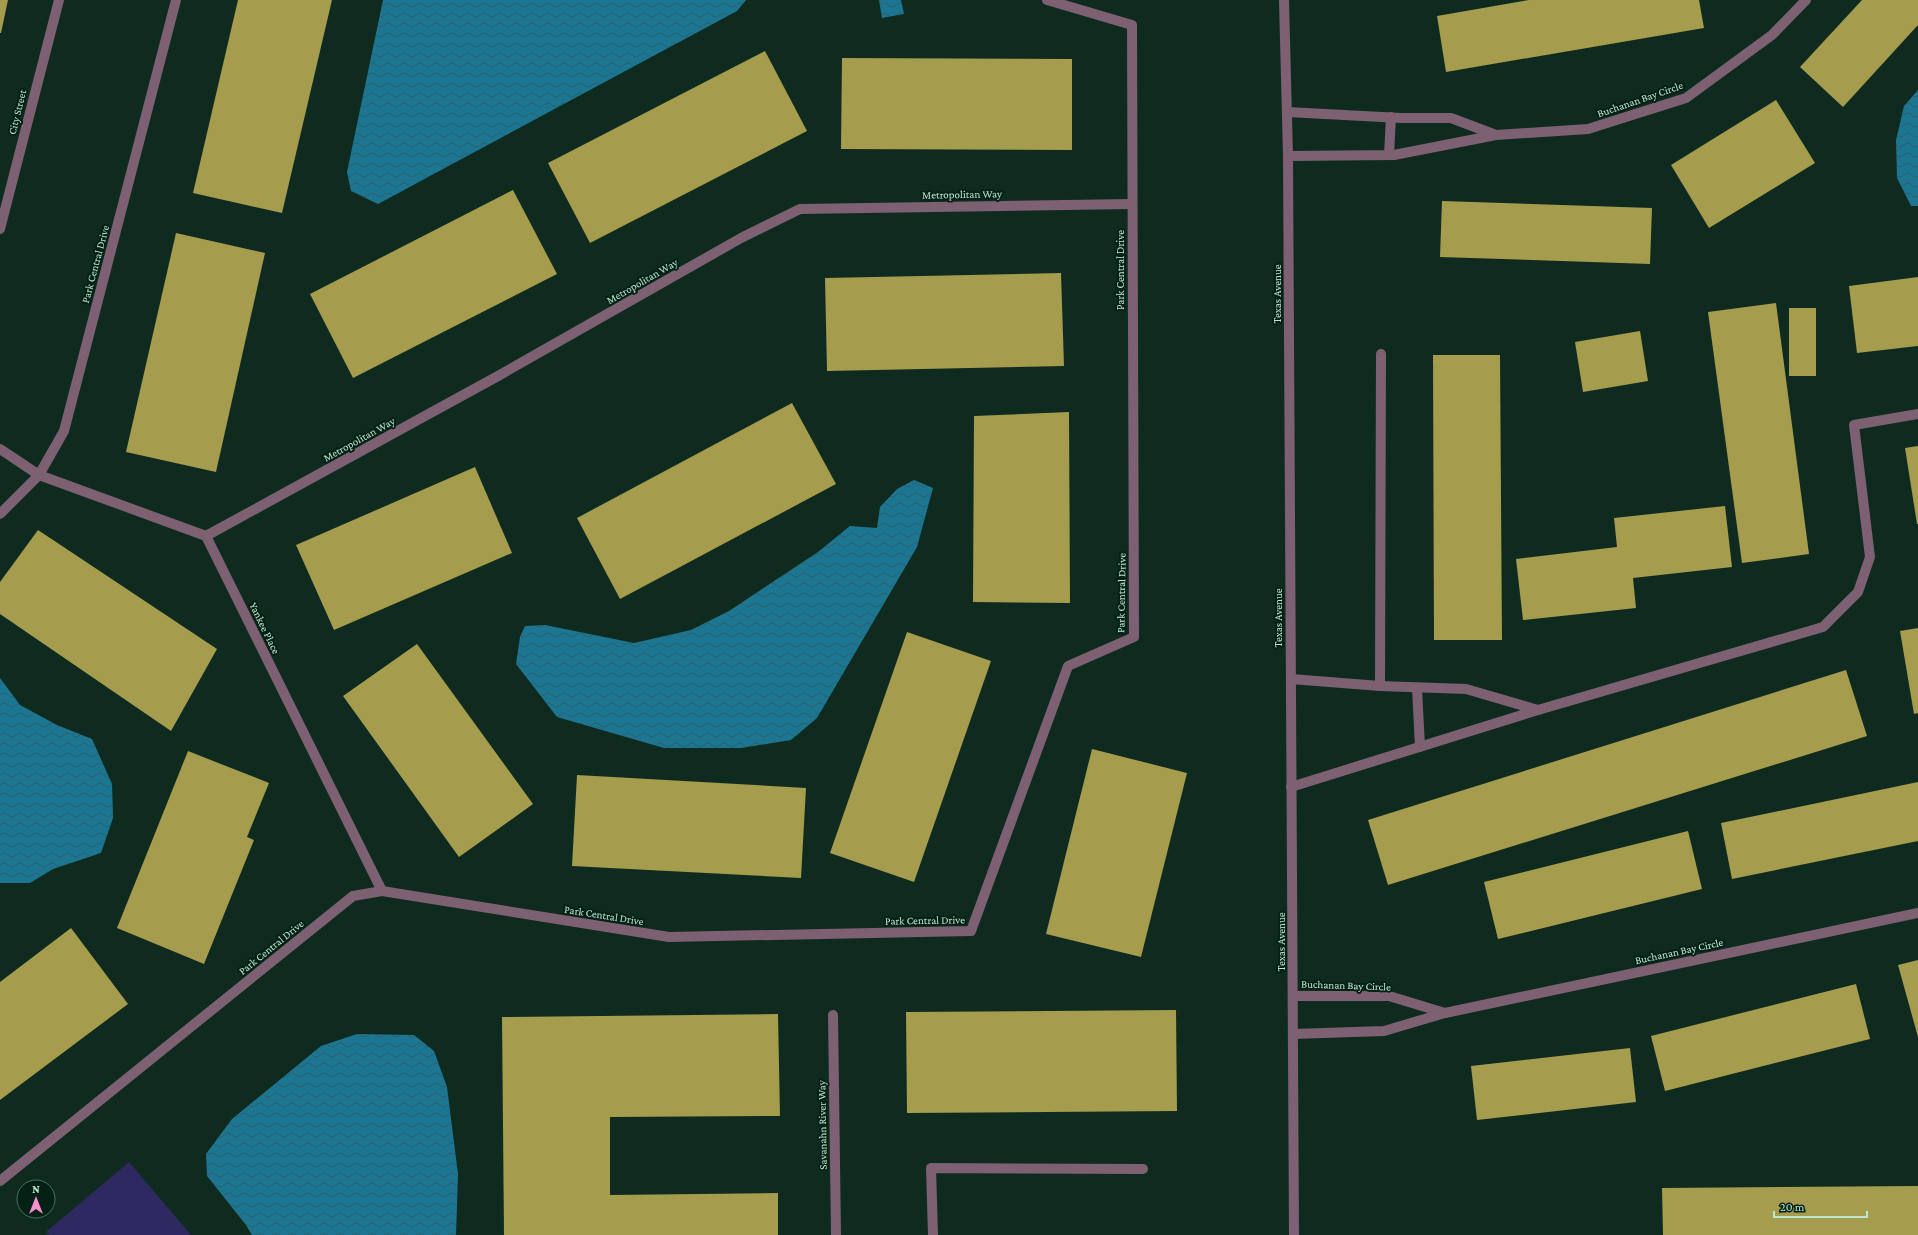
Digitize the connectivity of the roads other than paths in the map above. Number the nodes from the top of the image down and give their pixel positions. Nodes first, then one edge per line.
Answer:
1 (58, 0) edge
2 (176, 0) edge
3 (1047, 0) edge
4 (1284, 0) edge
5 (1806, 0) edge
6 (1287, 112) junction
7 (1391, 117) junction
8 (1496, 135) junction
9 (1389, 155) junction
10 (1288, 156) junction
11 (1131, 204) junction
12 (0, 230) edge
13 (1381, 354) dead end
14 (1918, 414) edge
15 (0, 449) edge
16 (39, 475) junction
17 (0, 514) edge
18 (206, 536) junction
19 (1290, 679) junction
20 (1380, 686) junction
21 (1417, 688) junction
22 (1538, 710) junction
23 (1420, 747) junction
24 (1291, 787) junction
25 (382, 891) junction
26 (1918, 913) edge
27 (1293, 996) junction
28 (1445, 1013) junction
29 (833, 1015) dead end
30 (1293, 1034) junction
31 (1143, 1169) dead end
32 (0, 1181) edge
33 (836, 1235) edge
34 (933, 1235) edge
35 (1294, 1235) edge

1 - 12 street, City Street
2 - 16 street, Park Central Drive
3 - 11 street, Park Central Drive
4 - 6 street, Texas Avenue
5 - 8 street, Buchanan Bay Circle
6 - 7 street, Buchanan Bay Circle
6 - 10 street, Texas Avenue
7 - 8 street, Buchanan Bay Circle
7 - 9 street
8 - 9 street, Buchanan Bay Circle
9 - 10 street, Buchanan Bay Circle
10 - 19 street, Texas Avenue
11 - 18 street, Metropolitan Way
11 - 25 street, Park Central Drive
13 - 20 street
14 - 22 street
15 - 16 street
16 - 17 street, Park Central Drive
16 - 18 street
18 - 25 street, Yankee Place
19 - 20 street
19 - 24 street, Texas Avenue
20 - 21 street
21 - 22 street
21 - 23 street
22 - 23 street
23 - 24 street
24 - 27 street, Texas Avenue
25 - 32 street, Park Central Drive
26 - 28 street, Buchanan Bay Circle
27 - 28 street, Buchanan Bay Circle
27 - 30 street, Texas Avenue
28 - 30 street, Buchanan Bay Circle
29 - 33 street, Savanahn River Way
30 - 35 street, Texas Avenue
31 - 34 street

